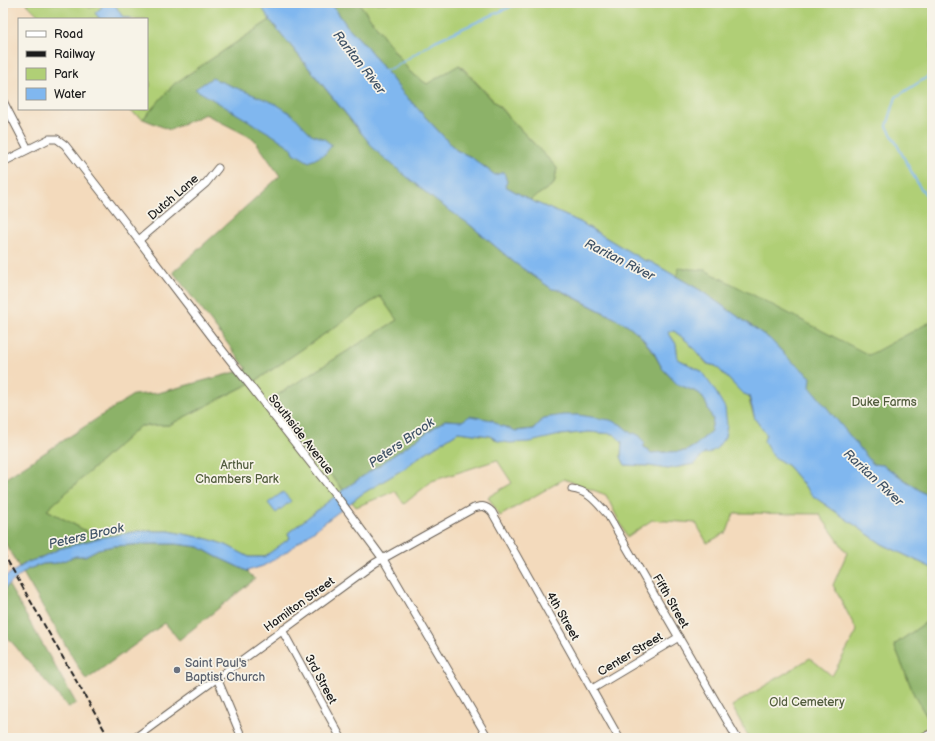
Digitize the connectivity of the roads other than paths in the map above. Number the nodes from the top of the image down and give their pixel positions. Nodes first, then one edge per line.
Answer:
1 (3, 102) edge
2 (28, 149) junction
3 (3, 162) edge
4 (218, 168) dead end
5 (139, 240) junction
6 (572, 489) dead end
7 (486, 507) joint
8 (383, 558) junction
9 (282, 630) junction
10 (679, 637) junction
11 (217, 678) junction
12 (592, 689) junction
13 (932, 735) edge
14 (135, 738) edge
15 (242, 738) edge
16 (341, 738) edge
17 (488, 738) edge
18 (619, 738) edge
19 (737, 738) edge
20 (925, 738) edge

1 - 2 street
2 - 3 street
2 - 5 street, Southside Avenue
4 - 5 street, Dutch Lane
5 - 8 street, Southside Avenue
6 - 10 street, Fifth Street
7 - 8 street, Hamilton Street
7 - 12 street, 4th Street
8 - 9 street, Hamilton Street
8 - 17 street, Southside Avenue
9 - 11 street, Hamilton Street
9 - 16 street, 3rd Street
10 - 12 street, Center Street
10 - 19 street, Fifth Street
11 - 14 street, Hamilton Street
11 - 15 street
12 - 18 street, 4th Street
13 - 20 street

